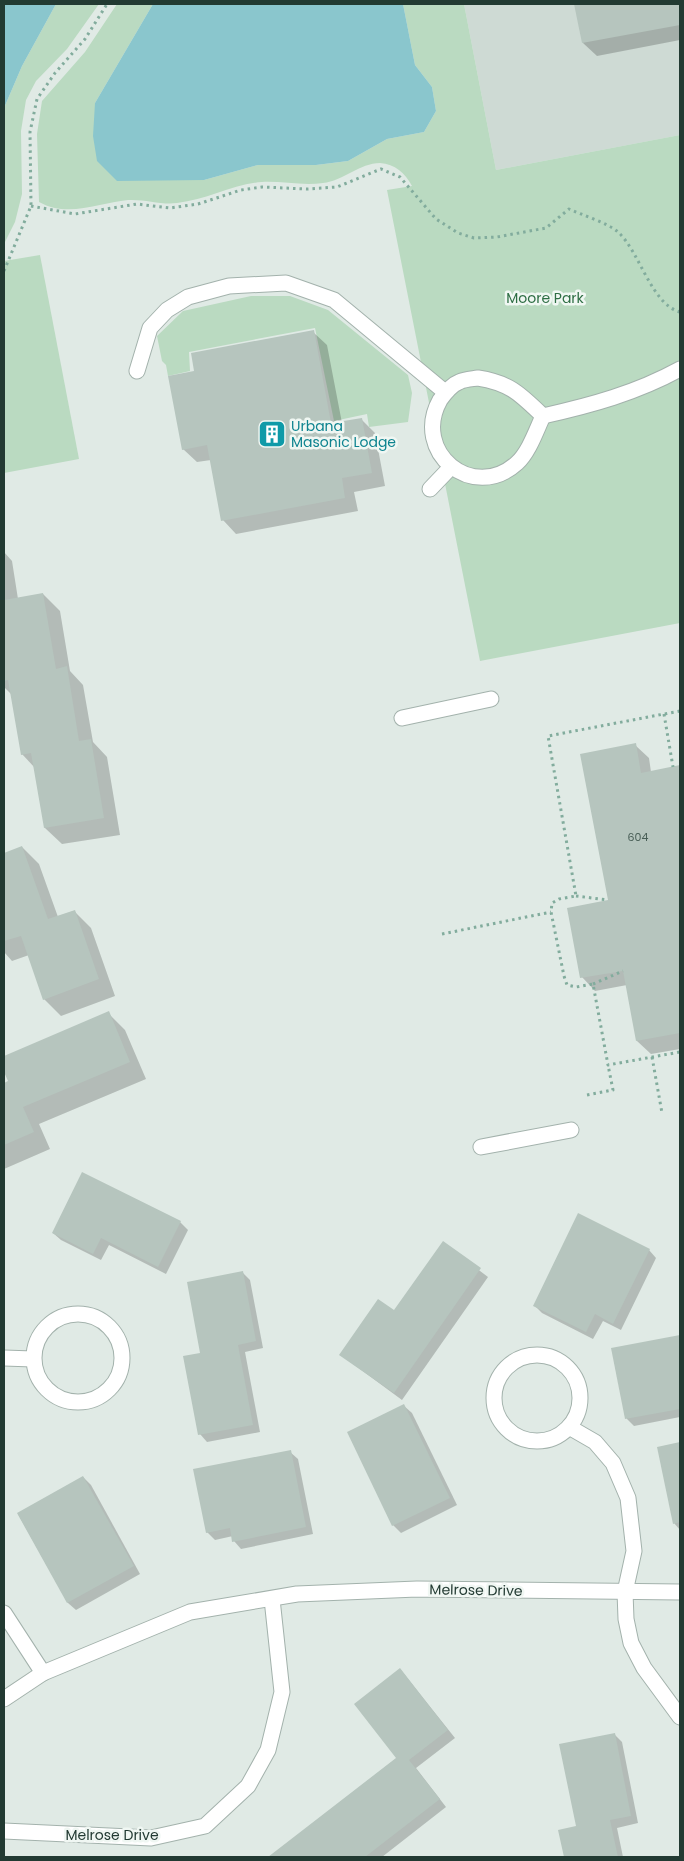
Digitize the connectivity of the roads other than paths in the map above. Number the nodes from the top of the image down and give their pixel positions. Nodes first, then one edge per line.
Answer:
1 (680, 369) edge
2 (137, 371) dead end
3 (445, 392) junction
4 (543, 416) junction
5 (451, 467) junction
6 (430, 489) dead end
7 (491, 699) dead end
8 (402, 718) dead end
9 (571, 1130) dead end
10 (481, 1147) dead end
11 (4, 1358) edge
12 (33, 1359) junction
13 (569, 1428) junction
14 (626, 1592) junction
15 (680, 1592) edge
16 (272, 1599) junction
17 (4, 1613) edge
18 (43, 1673) junction
19 (4, 1699) edge
20 (680, 1717) edge
21 (4, 1831) edge

1 - 4 street
2 - 3 street
3 - 4 street
3 - 5 street
4 - 5 street
5 - 6 street
7 - 8 street
9 - 10 street
11 - 12 street
12 - 12 street
13 - 13 street
13 - 14 street
14 - 15 street, Melrose Drive
14 - 16 street, Melrose Drive
14 - 20 street
16 - 18 street, Melrose Drive
16 - 21 street, Melrose Drive
17 - 18 street
18 - 19 street, Melrose Drive

